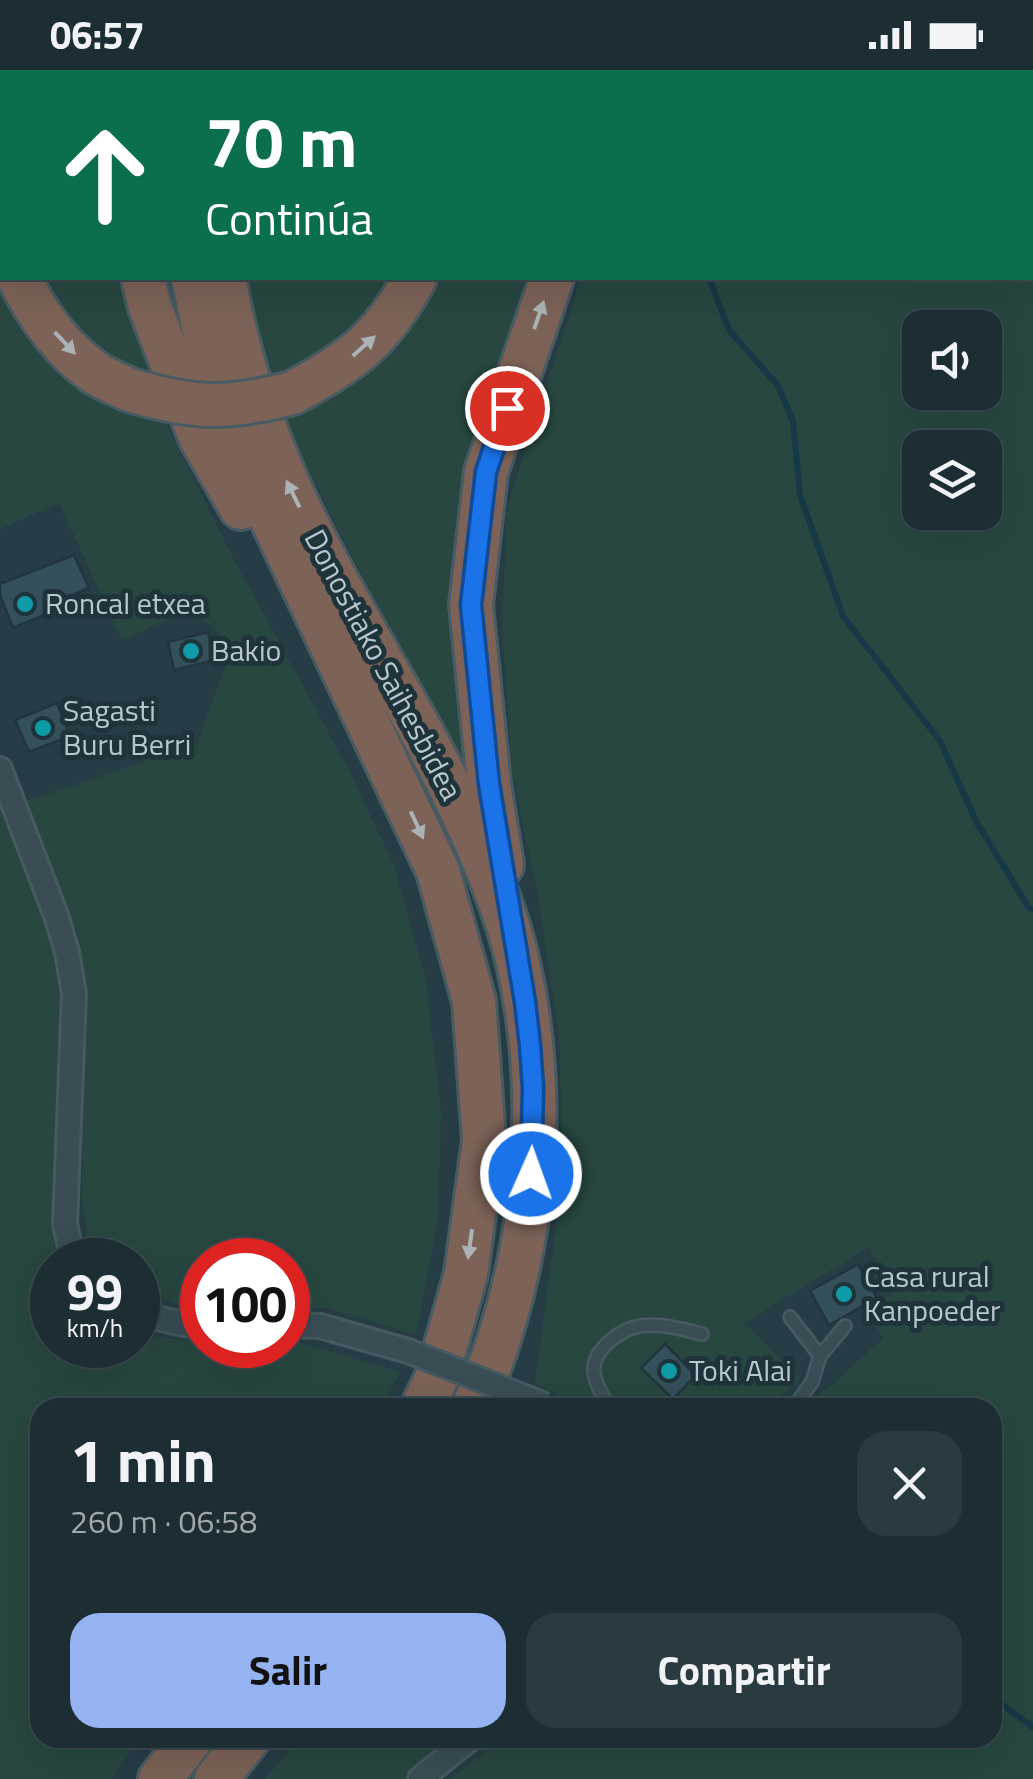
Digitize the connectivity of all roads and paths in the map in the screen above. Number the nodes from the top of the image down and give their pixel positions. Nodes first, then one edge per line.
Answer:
1 (20, 280) edge
2 (143, 280) edge
3 (193, 280) edge
4 (224, 280) edge
5 (414, 280) edge
6 (551, 280) edge
7 (375, 737) junction
8 (0, 769) edge
9 (518, 959) junction
10 (68, 1238) edge
11 (790, 1317) dead end
12 (310, 1326) edge
13 (845, 1326) dead end
14 (702, 1334) dead end
15 (820, 1356) junction
16 (427, 1398) edge
17 (477, 1398) edge
18 (527, 1398) edge
19 (606, 1398) edge
20 (800, 1398) edge
21 (184, 1748) edge
22 (241, 1748) edge
23 (458, 1748) edge
24 (160, 1779) edge
25 (216, 1779) edge
26 (420, 1779) edge

1 -> 5 highway, bridge
2 - 7 highway
3 - 7 highway, Donostiako Saihesbidea
9 -> 4 highway, Donostiako Saihesbidea
9 -> 6 highway
7 -> 16 highway, Donostiako Saihesbidea
8 - 10 street
9 - 17 highway, Donostiako Saihesbidea
11 - 15 lane
12 - 18 street, bridge
13 - 15 lane
14 - 19 lane
15 - 20 lane
21 - 24 highway
22 - 25 highway
23 - 26 street

